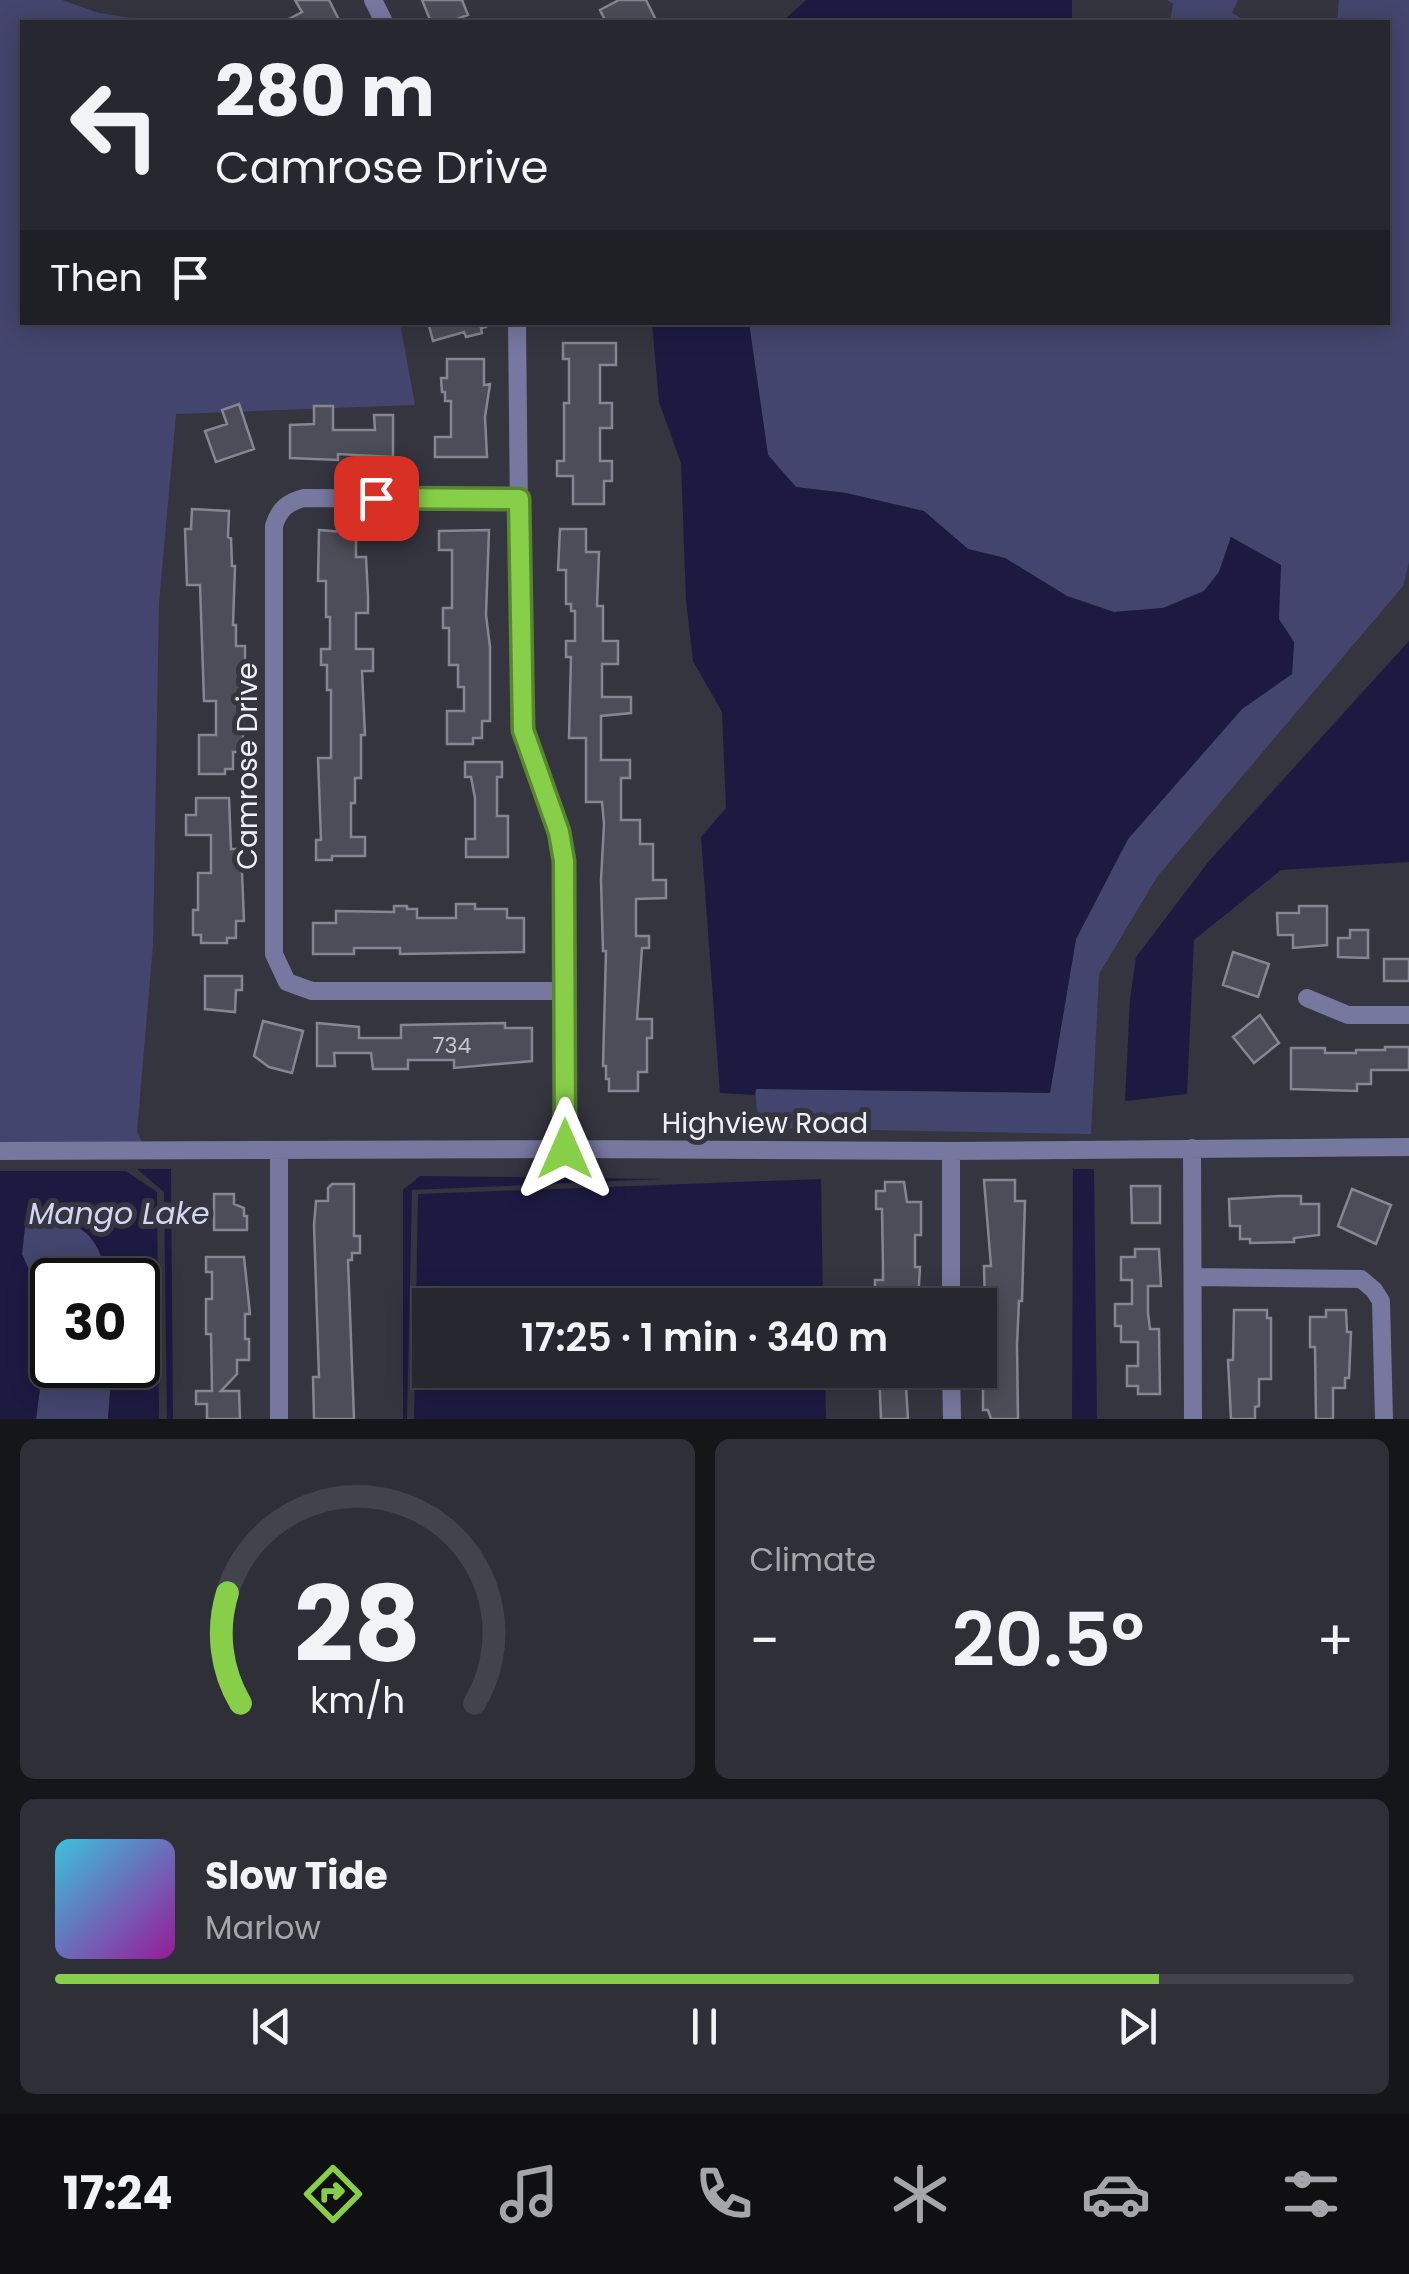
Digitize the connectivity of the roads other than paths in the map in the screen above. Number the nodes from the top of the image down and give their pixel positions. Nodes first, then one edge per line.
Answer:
1 (517, 325) edge
2 (519, 499) junction
3 (565, 991) junction
4 (1307, 998) dead end
5 (1409, 1015) edge
6 (1409, 1147) edge
7 (1192, 1148) junction
8 (565, 1149) junction
9 (279, 1150) junction
10 (0, 1151) edge
11 (951, 1152) junction
12 (1193, 1278) junction
13 (951, 1288) edge
14 (952, 1388) edge
15 (279, 1419) edge
16 (952, 1419) edge
17 (1194, 1419) edge
18 (1384, 1419) edge

1 - 2 street
2 - 3 street
2 - 3 street, Camrose Drive
3 - 8 street
4 - 5 street
6 - 7 street, Highview Road
7 - 11 street, Highview Road
7 - 12 street
8 - 9 street, Highview Road
8 - 11 street, Highview Road
9 - 10 street, Highview Road
9 - 15 street
11 - 13 street
12 - 17 street
12 - 18 street
14 - 16 street

